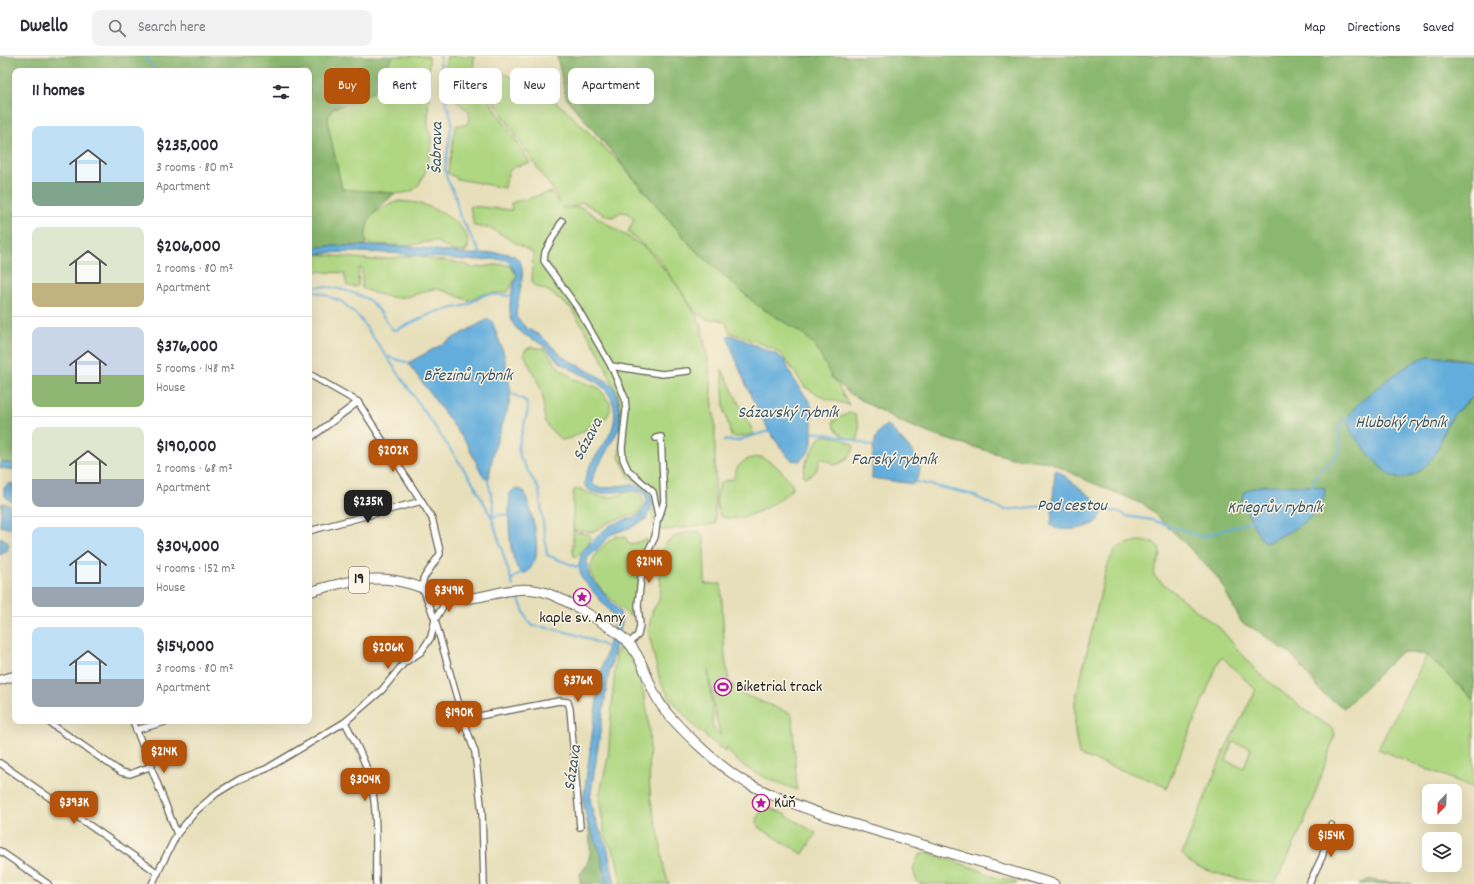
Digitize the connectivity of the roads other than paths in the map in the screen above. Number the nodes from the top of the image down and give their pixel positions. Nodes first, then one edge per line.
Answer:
1 (562, 221) dead end
2 (611, 366) junction
3 (688, 371) dead end
4 (312, 376) edge
5 (358, 402) junction
6 (312, 436) edge
7 (656, 438) dead end
8 (422, 501) junction
9 (658, 522) junction
10 (312, 529) edge
11 (423, 588) junction
12 (312, 591) edge
13 (448, 598) junction
14 (435, 620) junction
15 (629, 643) junction
16 (12, 677) edge
17 (0, 680) edge
18 (463, 719) junction
19 (345, 722) junction
20 (51, 724) edge
21 (134, 724) edge
22 (158, 724) edge
23 (136, 730) junction
24 (0, 763) edge
25 (152, 766) junction
26 (1331, 825) dead end
27 (580, 827) dead end
28 (177, 834) junction
29 (0, 851) edge
30 (158, 873) junction
31 (48, 884) edge
32 (152, 884) edge
33 (376, 884) edge
34 (484, 884) edge
35 (1054, 884) edge
36 (1309, 884) edge

1 - 2 street
2 - 3 street
2 - 9 street
4 - 5 street
5 - 6 street
5 - 8 street
7 - 9 street
8 - 10 street
8 - 11 street
9 - 15 street
11 - 12 main road, 19
11 - 13 main road, 19
11 - 14 street
13 - 14 street
13 - 15 main road, 19
14 - 18 street
14 - 19 street
15 - 35 main road, 19
16 - 17 main road
18 - 27 street
18 - 34 street
19 - 28 street
19 - 33 street
20 - 25 street
21 - 23 street
22 - 23 street
23 - 25 street
24 - 30 street
25 - 28 street
26 - 36 street
28 - 30 street
29 - 31 street
30 - 32 street

